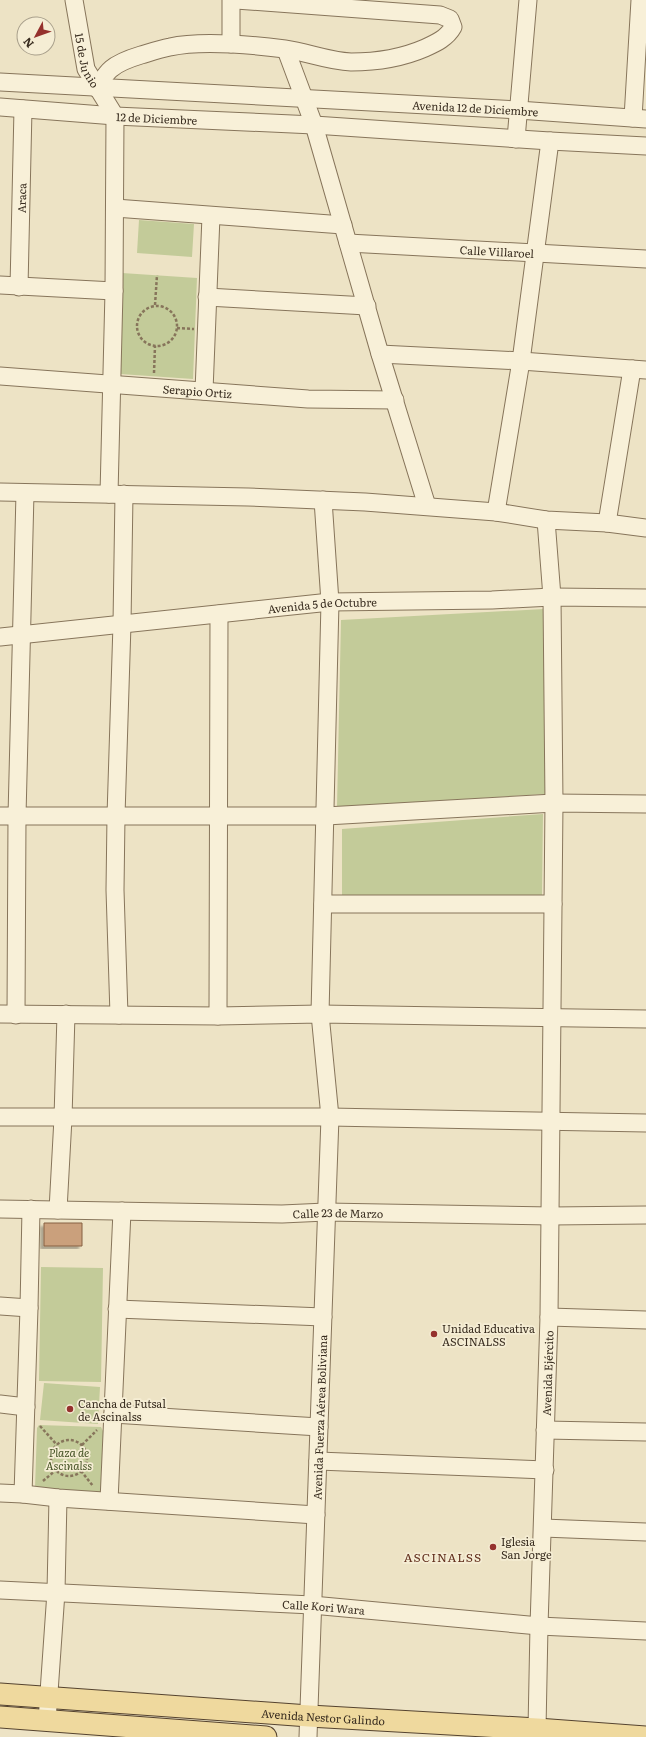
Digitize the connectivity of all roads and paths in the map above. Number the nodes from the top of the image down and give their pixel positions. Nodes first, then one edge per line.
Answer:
1 (74, 0) edge
2 (231, 0) edge
3 (236, 0) edge
4 (528, 0) edge
5 (640, 0) edge
6 (231, 44) junction
7 (286, 50) junction
8 (0, 82) edge
9 (96, 88) junction
10 (304, 99) junction
11 (0, 107) edge
12 (23, 109) junction
13 (518, 110) junction
14 (115, 116) junction
15 (640, 119) edge
16 (314, 125) junction
17 (516, 139) junction
18 (550, 141) junction
19 (646, 146) edge
20 (114, 208) junction
21 (211, 216) junction
22 (343, 225) junction
23 (348, 243) junction
24 (536, 252) junction
25 (646, 259) edge
26 (157, 275) dead end
27 (0, 285) edge
28 (19, 287) junction
29 (114, 291) junction
30 (207, 297) junction
31 (155, 305) junction
32 (367, 306) junction
33 (155, 346) junction
34 (380, 354) junction
35 (521, 361) junction
36 (639, 370) edge
37 (0, 376) edge
38 (111, 384) junction
39 (154, 387) junction
40 (204, 391) junction
41 (394, 400) junction
42 (0, 492) edge
43 (25, 493) junction
44 (117, 494) junction
45 (322, 500) junction
46 (427, 506) junction
47 (496, 512) junction
48 (546, 520) junction
49 (607, 523) junction
50 (646, 528) edge
51 (552, 597) junction
52 (646, 598) edge
53 (330, 602) junction
54 (219, 614) junction
55 (122, 624) junction
56 (23, 634) junction
57 (0, 637) edge
58 (554, 803) junction
59 (646, 804) edge
60 (0, 816) edge
61 (17, 816) junction
62 (116, 816) junction
63 (218, 816) junction
64 (326, 816) junction
65 (323, 904) junction
66 (553, 904) junction
67 (8, 1014) edge
68 (66, 1014) junction
69 (119, 1014) junction
70 (320, 1014) junction
71 (218, 1016) junction
72 (552, 1017) junction
73 (646, 1019) edge
74 (0, 1117) edge
75 (330, 1117) junction
76 (63, 1118) junction
77 (551, 1121) junction
78 (646, 1123) edge
79 (0, 1209) edge
80 (31, 1209) junction
81 (58, 1210) junction
82 (122, 1211) junction
83 (326, 1212) junction
84 (646, 1215) edge
85 (551, 1216) junction
86 (0, 1306) edge
87 (29, 1308) junction
88 (117, 1309) junction
89 (323, 1317) junction
90 (549, 1317) junction
91 (646, 1320) edge
92 (0, 1404) edge
93 (26, 1412) junction
94 (113, 1414) junction
95 (319, 1427) junction
96 (545, 1430) junction
97 (646, 1432) edge
98 (56, 1445) junction
99 (318, 1461) junction
100 (545, 1470) junction
101 (0, 1493) edge
102 (23, 1494) junction
103 (58, 1498) junction
104 (110, 1501) junction
105 (316, 1515) junction
106 (543, 1528) junction
107 (646, 1532) edge
108 (0, 1590) edge
109 (56, 1592) junction
110 (312, 1605) junction
111 (539, 1626) junction
112 (646, 1631) edge
113 (0, 1694) edge
114 (49, 1697) junction
115 (309, 1716) junction
116 (0, 1717) edge
117 (48, 1721) junction
118 (537, 1729) junction
119 (609, 1735) edge
120 (238, 1736) edge
121 (266, 1737) edge
122 (308, 1737) edge
123 (646, 1737) edge

1 - 9 street, 15 de Junio
2 - 6 street
3 - 7 street
4 - 13 street
5 - 15 street
6 - 7 street
6 - 9 street
7 - 10 street
8 - 9 street
9 - 10 street
9 - 14 street, 15 de Junio
10 - 13 street, Avenida 12 de Diciembre
10 - 16 street
11 - 12 street, 12 de Diciembre
12 - 14 street, 12 de Diciembre
12 - 28 street, Araca
13 - 15 street, Avenida 12 de Diciembre
13 - 17 street
14 - 16 street, 12 de Diciembre
14 - 20 street
16 - 17 street
16 - 22 street
17 - 18 street
18 - 19 street
18 - 24 street
20 - 21 street
20 - 29 street
21 - 22 street
21 - 30 street
22 - 23 street
23 - 24 street, Calle Villaroel
23 - 32 street
24 - 25 street, Calle Villaroel
24 - 35 street
26 - 31 path
27 - 28 street
28 - 29 street
29 - 38 street
30 - 32 street
30 - 40 street
31 - 33 path
31 - 33 path
32 - 34 street
33 - 39 path
34 - 35 street
34 - 41 street
35 - 36 street
35 - 47 street
36 - 49 street
37 - 38 street, Serapio Ortiz
38 - 39 street, Serapio Ortiz
38 - 44 street
39 - 40 street, Serapio Ortiz
40 - 41 street, Serapio Ortiz
41 - 46 street
42 - 43 street
43 - 44 street
43 - 56 street
44 - 45 street
44 - 55 street
45 - 46 street
45 - 53 street, Avenida Fuerza Aérea Boliviana
46 - 47 street
47 - 48 street
48 - 49 street
48 - 51 street, Avenida Ejército
49 - 50 street
51 - 52 street, Avenida 5 de Octubre
51 - 53 street, Avenida 5 de Octubre
51 - 58 street, Avenida Ejército
53 - 54 street, Avenida 5 de Octubre
53 - 64 street, Avenida Fuerza Aérea Boliviana
54 - 55 street, Avenida 5 de Octubre
54 - 63 street
55 - 56 street, Avenida 5 de Octubre
55 - 62 street
56 - 57 street, Avenida 5 de Octubre
56 - 61 street
58 - 59 street
58 - 64 street
58 - 66 street, Avenida Ejército
60 - 61 street
61 - 62 street
61 - 67 street
62 - 63 street
62 - 69 street
63 - 64 street
63 - 71 street
64 - 65 street, Avenida Fuerza Aérea Boliviana
65 - 66 street
65 - 70 street, Avenida Fuerza Aérea Boliviana
66 - 72 street, Avenida Ejército
67 - 68 street
68 - 69 street
68 - 76 street
69 - 71 street
70 - 71 street
70 - 72 street
70 - 75 street, Avenida Fuerza Aérea Boliviana
72 - 73 street
72 - 77 street, Avenida Ejército
74 - 76 street
75 - 76 street
75 - 77 street
75 - 83 street, Avenida Fuerza Aérea Boliviana
76 - 81 street
77 - 78 street
77 - 85 street, Avenida Ejército
79 - 80 street, Calle 23 de Marzo
80 - 81 street, Calle 23 de Marzo
80 - 87 street
81 - 82 street, Calle 23 de Marzo
82 - 83 street, Calle 23 de Marzo
82 - 88 street
83 - 85 street, Calle 23 de Marzo
83 - 89 street, Avenida Fuerza Aérea Boliviana
84 - 85 street, Calle 23 de Marzo
85 - 90 street, Avenida Ejército
86 - 87 street
87 - 93 street
88 - 89 street
88 - 94 street
89 - 95 street, Avenida Fuerza Aérea Boliviana
90 - 91 street
90 - 96 street, Avenida Ejército
92 - 93 street
93 - 98 path
93 - 102 street
94 - 95 street
94 - 104 street
95 - 99 street, Avenida Fuerza Aérea Boliviana
96 - 97 street
96 - 100 street, Avenida Ejército
98 - 98 path
99 - 100 street
99 - 105 street, Avenida Fuerza Aérea Boliviana
100 - 106 street, Avenida Ejército
101 - 102 street
102 - 103 street
103 - 104 street
103 - 109 street
104 - 105 street
105 - 110 street, Avenida Fuerza Aérea Boliviana
106 - 107 street
106 - 111 street, Avenida Ejército
108 - 109 street, Calle Kori Wara
109 - 110 street, Calle Kori Wara
109 - 114 street
110 - 111 street, Calle Kori Wara
110 - 115 street, Avenida Fuerza Aérea Boliviana
111 - 112 street, Calle Kori Wara
111 - 118 street, Avenida Ejército
113 - 114 main road, Avenida Nestor Galindo
114 - 115 main road, Avenida Nestor Galindo
114 - 117 street
115 - 118 main road, Avenida Nestor Galindo
115 - 122 street, Avenida Fuerza Aérea Boliviana
116 - 117 main road
117 - 120 main road
118 - 119 main road, Avenida Nestor Galindo
119 - 123 main road, Avenida Nestor Galindo
120 - 121 main road

